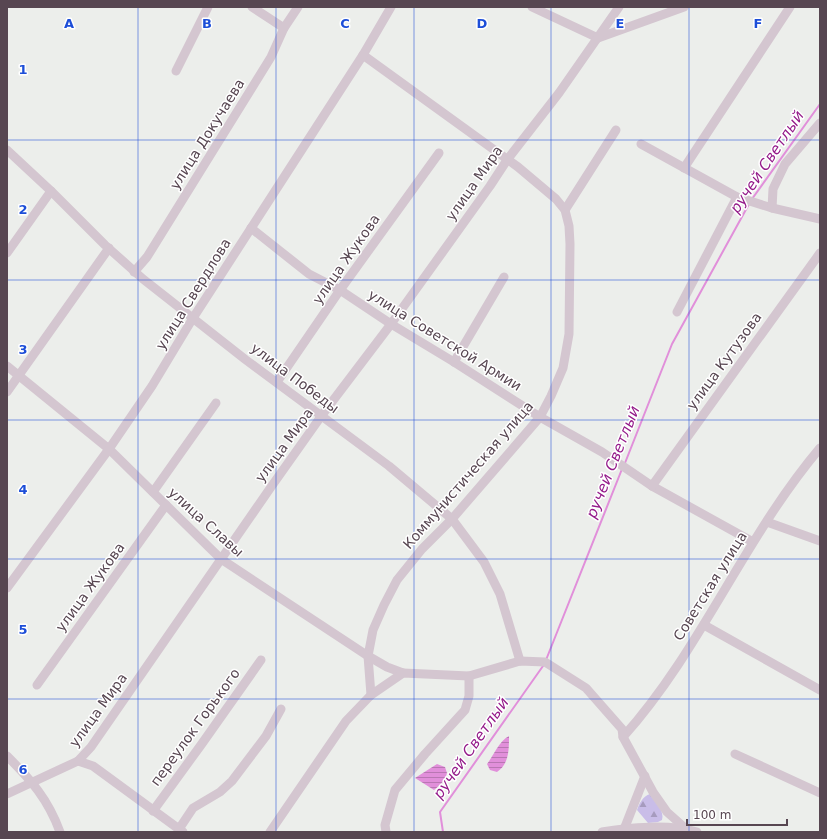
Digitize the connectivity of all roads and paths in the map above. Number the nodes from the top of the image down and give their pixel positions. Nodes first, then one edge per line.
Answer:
1 (208, 7) edge
2 (252, 7) edge
3 (298, 7) edge
4 (391, 7) edge
5 (532, 7) edge
6 (619, 7) edge
7 (684, 7) edge
8 (790, 7) edge
9 (284, 28) junction
10 (598, 38) junction
11 (363, 55) junction
12 (176, 71) dead end
13 (820, 123) edge
14 (616, 130) dead end
15 (641, 144) dead end
16 (7, 150) edge
17 (439, 153) dead end
18 (507, 160) junction
19 (684, 168) junction
20 (51, 191) junction
21 (737, 197) junction
22 (772, 208) junction
23 (565, 210) junction
24 (820, 219) edge
25 (251, 228) junction
26 (109, 248) junction
27 (7, 253) edge
28 (820, 253) edge
29 (134, 272) junction
30 (504, 277) dead end
31 (340, 290) junction
32 (677, 312) dead end
33 (193, 318) junction
34 (391, 324) junction
35 (454, 362) junction
36 (7, 366) edge
37 (18, 375) junction
38 (277, 382) junction
39 (7, 392) edge
40 (216, 403) dead end
41 (322, 416) junction
42 (540, 417) junction
43 (820, 448) edge
44 (109, 449) junction
45 (652, 486) junction
46 (153, 492) junction
47 (166, 505) junction
48 (452, 519) junction
49 (767, 522) junction
50 (820, 541) edge
51 (753, 542) junction
52 (222, 559) junction
53 (7, 588) edge
54 (704, 625) junction
55 (368, 656) junction
56 (261, 660) dead end
57 (520, 661) junction
58 (403, 673) junction
59 (469, 676) junction
60 (37, 685) dead end
61 (820, 690) edge
62 (371, 695) junction
63 (281, 709) dead end
64 (623, 738) junction
65 (735, 754) dead end
66 (7, 756) edge
67 (78, 761) junction
68 (645, 776) junction
69 (32, 782) junction
70 (820, 793) edge
71 (7, 794) edge
72 (153, 811) junction
73 (685, 828) junction
74 (624, 830) edge
75 (181, 831) edge
76 (60, 832) edge
77 (270, 832) edge
78 (386, 832) edge
79 (602, 832) edge
80 (697, 832) edge

1 - 12 street
2 - 9 street
3 - 9 street, улица Докучаева
4 - 11 street, улица Свердлова
5 - 10 street
6 - 10 street, улица Мира
7 - 10 street
8 - 19 street
9 - 29 street, улица Докучаева
10 - 18 street, улица Мира
11 - 18 street
11 - 25 street, улица Свердлова
13 - 22 street
14 - 23 street
15 - 19 street
16 - 20 street, улица Победы
17 - 31 street, улица Жукова
18 - 23 street
18 - 34 street, улица Мира
19 - 21 street
20 - 26 street, улица Победы
20 - 27 street
21 - 22 street
21 - 32 street
22 - 24 street
23 - 42 street, Коммунистическая улица
25 - 31 street, улица Советской Армии
25 - 33 street, улица Свердлова
26 - 29 street, улица Победы
26 - 37 street
28 - 45 street, улица Кутузова
29 - 33 street, улица Победы
30 - 35 street
31 - 34 street, улица Советской Армии
31 - 38 street, улица Жукова
33 - 38 street, улица Победы
33 - 44 street, улица Свердлова
34 - 35 street, улица Советской Армии
34 - 41 street, улица Мира
35 - 42 street, улица Советской Армии
36 - 37 street, улица Славы
37 - 39 street
37 - 44 street, улица Славы
38 - 41 street, улица Победы
40 - 46 street
41 - 48 street, улица Победы
41 - 52 street, улица Мира
42 - 45 street, улица Советской Армии
42 - 48 street, Коммунистическая улица
43 - 49 street, Советская улица
44 - 46 street, улица Славы
44 - 53 street, улица Свердлова
45 - 51 street, улица Советской Армии
46 - 47 street, улица Славы
47 - 52 street, улица Славы
47 - 60 street, улица Жукова
48 - 55 street, Коммунистическая улица
48 - 57 street, улица Победы
49 - 50 street
49 - 51 street, Советская улица
51 - 54 street, Советская улица
52 - 55 street, улица Славы
52 - 67 street, улица Мира
54 - 61 street
54 - 64 street, Советская улица
55 - 58 street, улица Славы
55 - 62 street, Коммунистическая улица
56 - 72 street, переулок Горького
57 - 59 street
57 - 64 street
58 - 59 street
58 - 62 street
59 - 78 street
62 - 77 street
63 - 75 street
64 - 68 street
65 - 70 street
66 - 69 street
67 - 69 street, улица Мира
67 - 72 street
68 - 73 street
68 - 74 street
69 - 71 street, улица Мира
69 - 76 street
72 - 75 street
73 - 74 street
73 - 80 street
74 - 79 street

